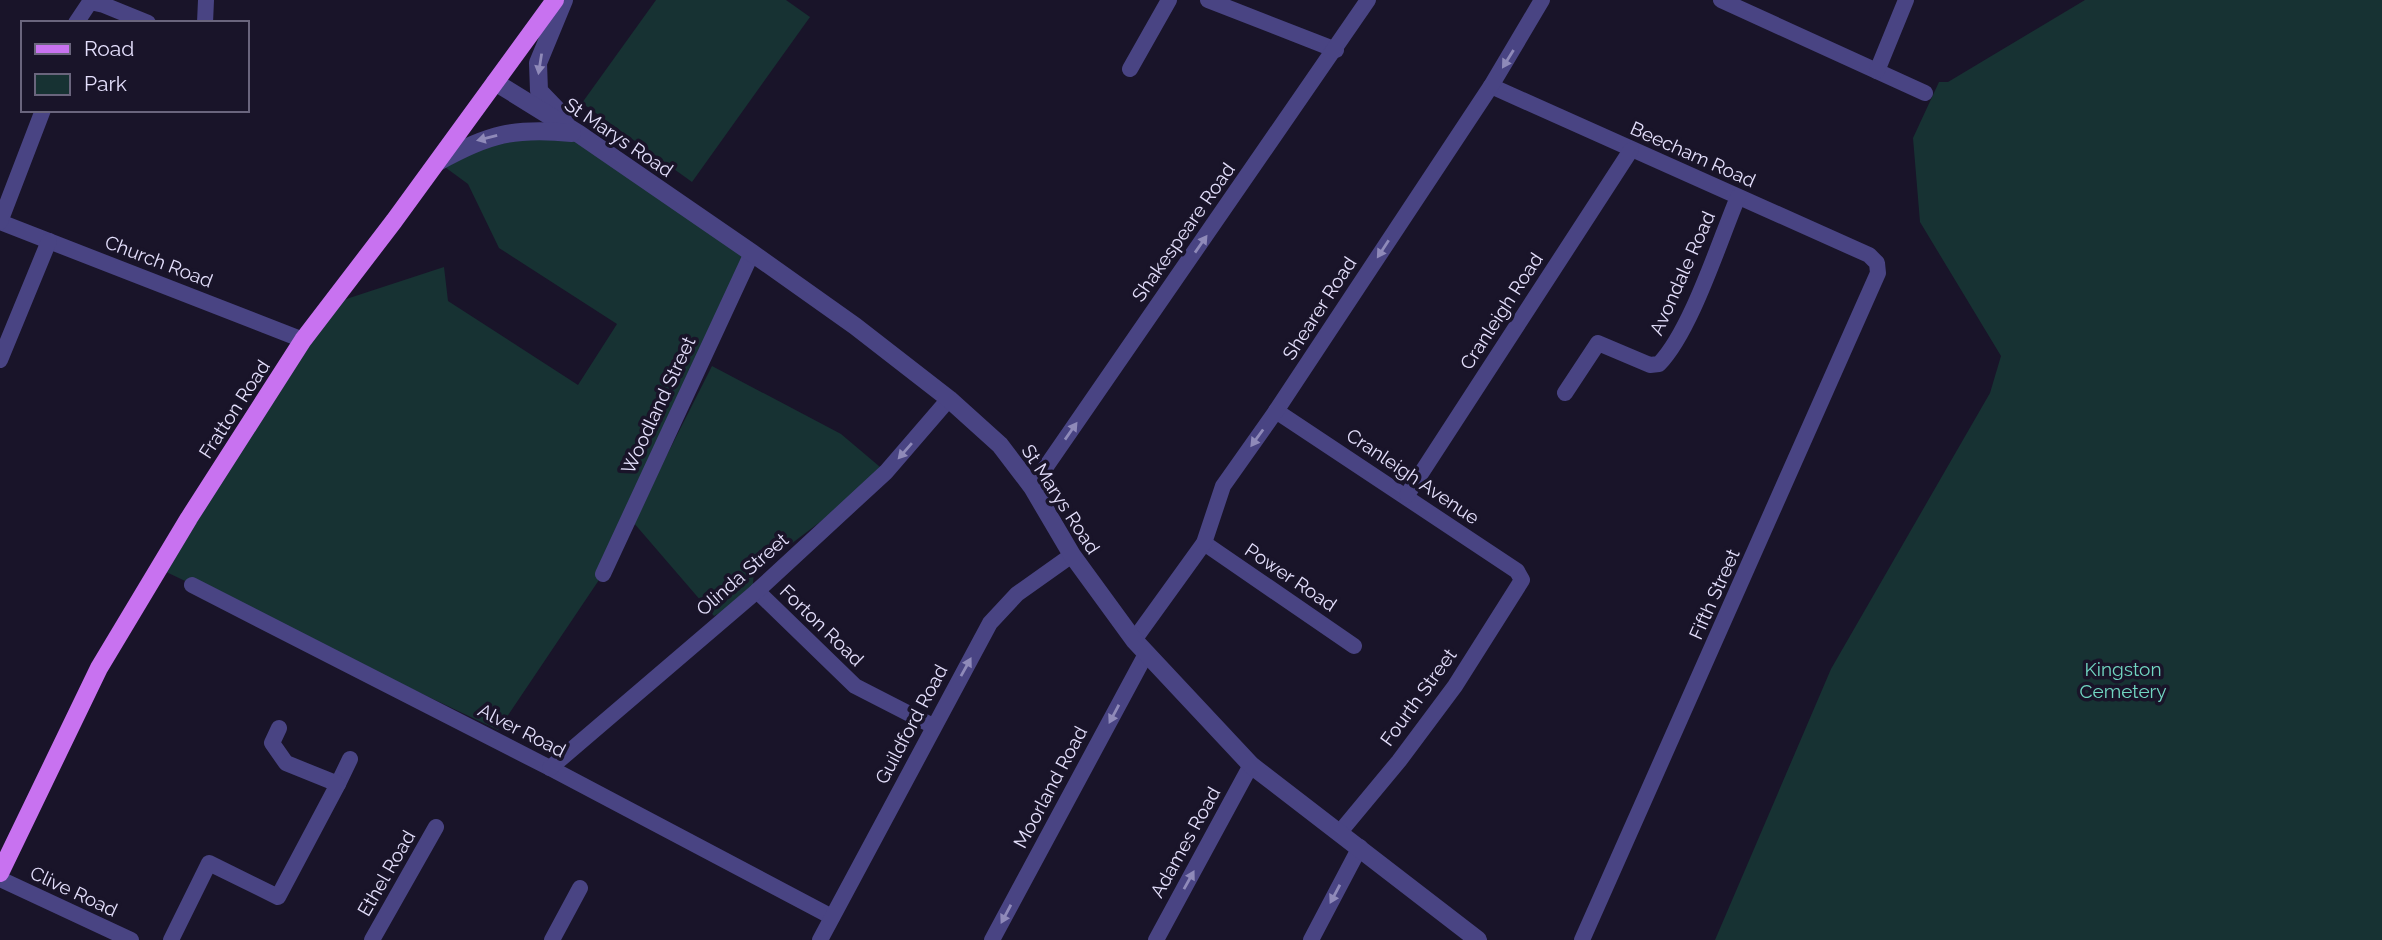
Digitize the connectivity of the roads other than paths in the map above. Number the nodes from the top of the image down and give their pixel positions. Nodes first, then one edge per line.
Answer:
1 (206, 0) edge
2 (555, 0) edge
3 (564, 0) edge
4 (1169, 0) edge
5 (1208, 0) edge
6 (1368, 0) edge
7 (1542, 0) edge
8 (1906, 0) edge
9 (1727, 1) edge
10 (78, 18) edge
11 (143, 21) edge
12 (205, 21) edge
13 (1336, 50) junction
14 (1130, 69) dead end
15 (1877, 71) junction
16 (495, 82) junction
17 (1491, 86) junction
18 (1925, 93) dead end
19 (42, 112) edge
20 (579, 134) junction
21 (1631, 150) junction
22 (438, 162) junction
23 (1738, 197) junction
24 (0, 222) edge
25 (49, 241) junction
26 (752, 253) junction
27 (1877, 263) joint
28 (303, 340) junction
29 (0, 360) edge
30 (1565, 393) dead end
31 (949, 399) junction
32 (1276, 411) junction
33 (1032, 486) junction
34 (1407, 495) junction
35 (1204, 543) junction
36 (1072, 555) junction
37 (603, 574) dead end
38 (1522, 580) joint
39 (192, 584) dead end
40 (757, 591) junction
41 (1354, 646) dead end
42 (1140, 647) junction
43 (933, 726) junction
44 (279, 728) dead end
45 (350, 759) dead end
46 (1251, 765) junction
47 (550, 768) junction
48 (338, 784) junction
49 (436, 828) dead end
50 (1340, 832) junction
51 (1360, 847) junction
52 (0, 873) edge
53 (0, 879) edge
54 (580, 888) dead end
55 (832, 917) junction
56 (131, 940) edge
57 (171, 940) edge
58 (372, 940) edge
59 (552, 940) edge
60 (820, 940) edge
61 (992, 940) edge
62 (1156, 940) edge
63 (1311, 940) edge
64 (1478, 940) edge
65 (1582, 940) edge

1 - 12 street
2 - 16 main road, Fratton Road
3 -> 20 street
4 - 14 street
5 - 13 street
6 - 13 street, Shakespeare Road
7 -> 17 street, Shearer Road
8 - 15 street
9 - 15 street
10 - 11 street
33 -> 13 street, Shakespeare Road
15 - 18 street
16 - 20 street, St Marys Road
16 - 22 main road, Fratton Road
17 - 21 street, Beecham Road
17 -> 32 street, Shearer Road
19 - 24 street
20 -> 22 street
20 - 26 street, St Marys Road
21 - 23 street, Beecham Road
21 - 34 street, Cranleigh Road
22 - 28 main road, Fratton Road
23 - 27 street, Beecham Road
23 - 30 street, Avondale Road
24 - 25 street, Church Road
25 - 28 street, Church Road
25 - 29 street
26 - 31 street, St Marys Road
26 - 37 street, Woodland Street
27 - 65 street, Fifth Street
28 - 52 main road, Fratton Road
31 - 33 street, St Marys Road
31 -> 40 street, Olinda Street
32 - 34 street, Cranleigh Avenue
32 -> 35 street, Shearer Road
33 - 36 street, St Marys Road
34 - 38 street, Cranleigh Avenue
35 - 41 street, Power Road
35 - 42 street, Shearer Road
36 - 42 street, St Marys Road
43 -> 36 street, Guildford Road
38 - 50 street, Fourth Street
39 - 47 street, Alver Road
40 - 43 street, Forton Road
40 - 47 street, Olinda Street
42 - 46 street, St Marys Road
42 -> 61 street, Moorland Road
43 - 55 street, Guildford Road
44 - 48 street
45 - 48 street
46 - 50 street, St Marys Road
62 -> 46 street, Adames Road
47 - 55 street, Alver Road
48 - 57 street
49 - 58 street, Ethel Road
50 - 51 street, St Marys Road
51 -> 63 street
51 - 64 street, St Marys Road
53 - 56 street, Clive Road
54 - 59 street
55 - 60 street, Guildford Road

